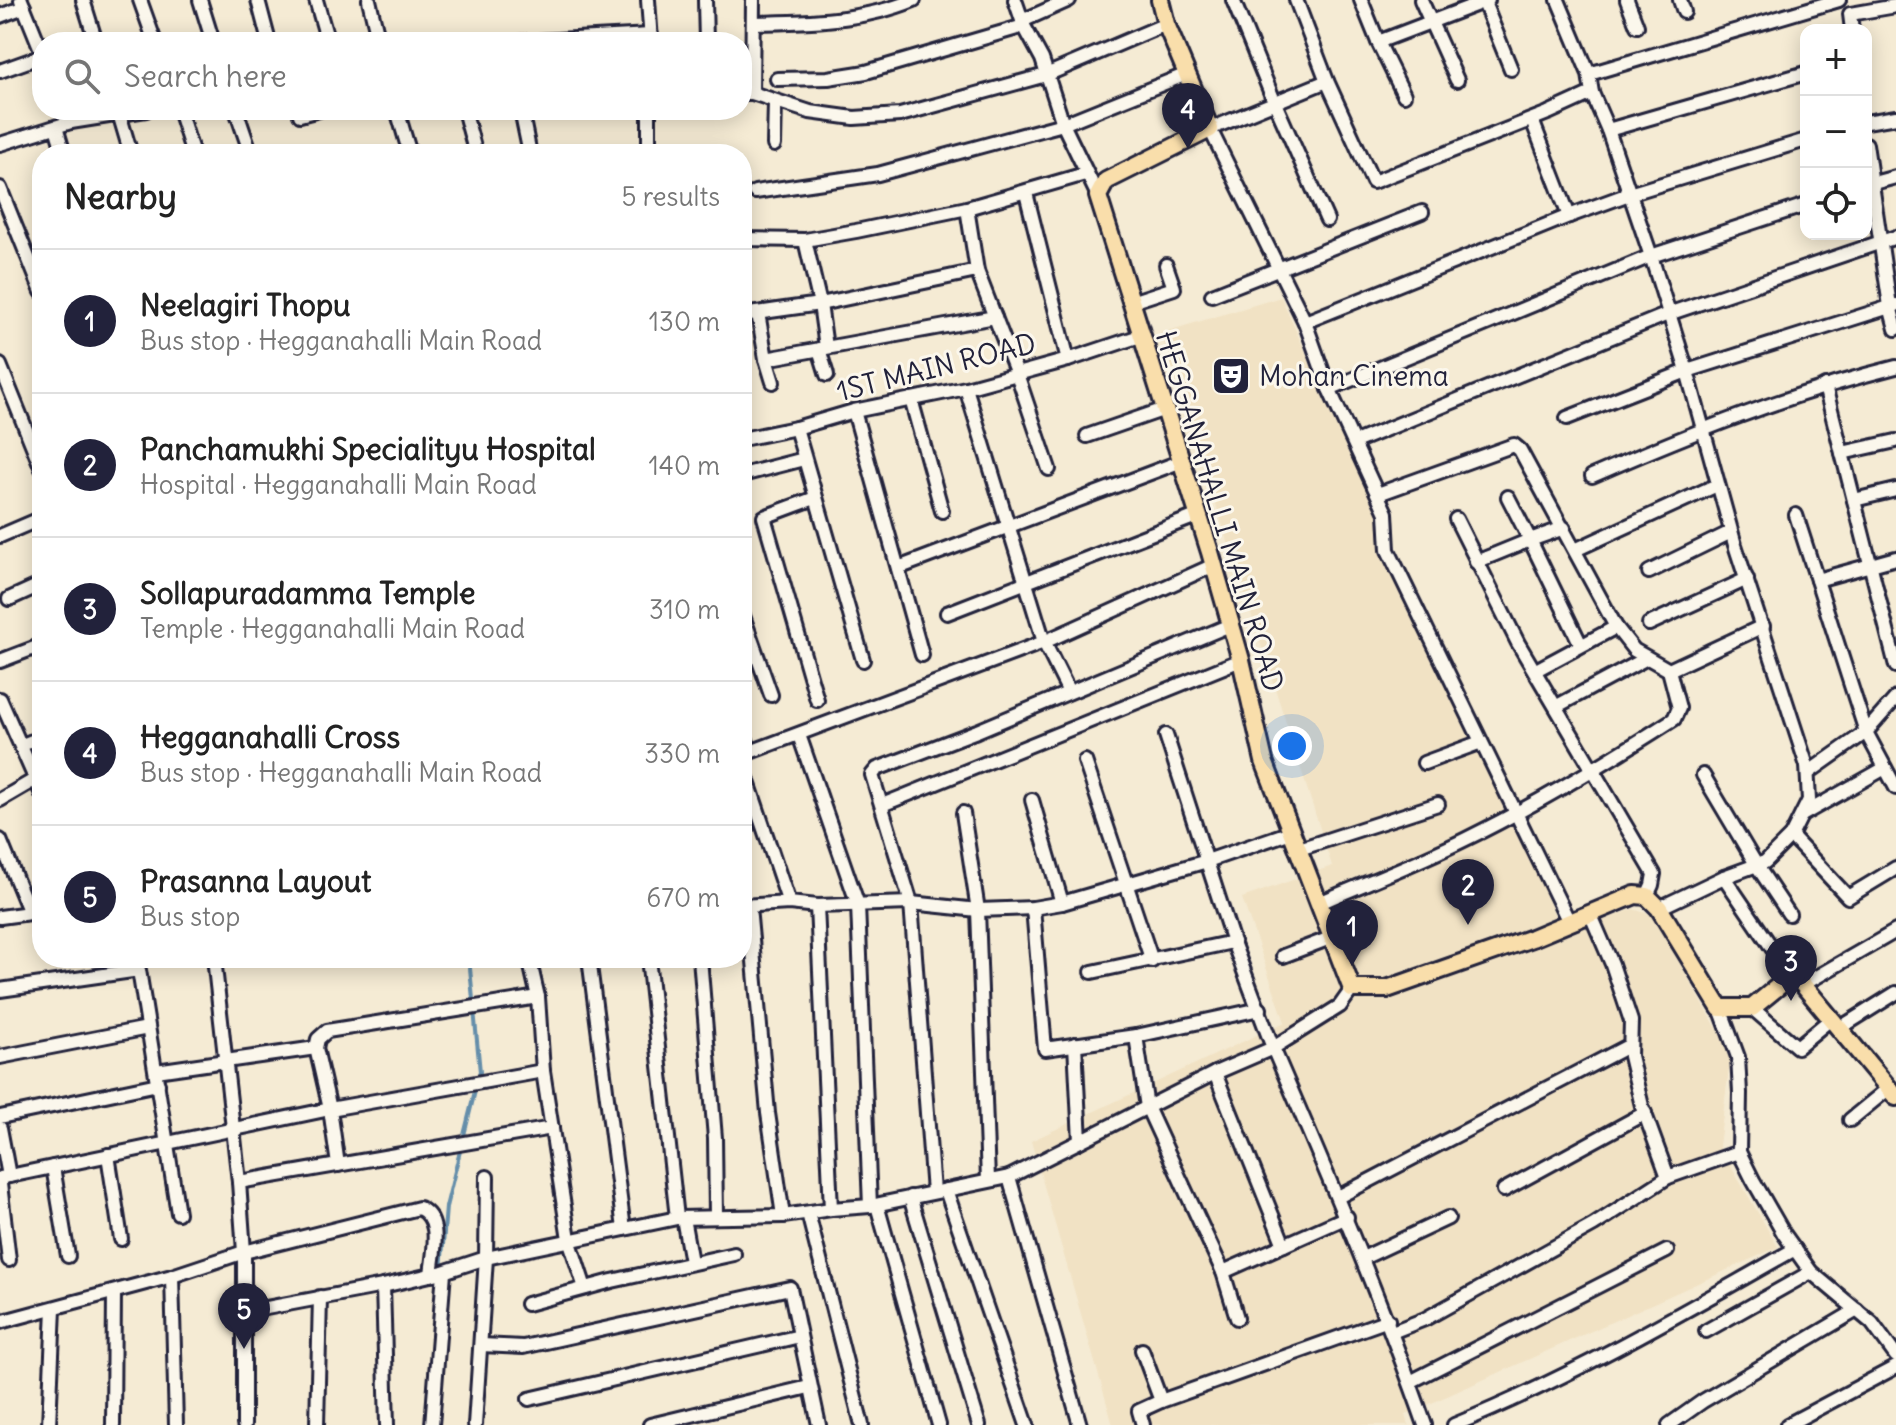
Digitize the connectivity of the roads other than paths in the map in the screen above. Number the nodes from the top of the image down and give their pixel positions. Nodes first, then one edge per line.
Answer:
1 (83, 0) edge
2 (140, 0) edge
3 (200, 0) edge
4 (258, 0) edge
5 (316, 0) edge
6 (369, 0) edge
7 (648, 0) edge
8 (705, 0) edge
9 (753, 0) edge
10 (914, 0) edge
11 (1015, 0) edge
12 (1069, 0) edge
13 (1160, 0) edge
14 (1233, 0) edge
15 (1296, 0) edge
16 (1361, 0) edge
17 (1421, 0) edge
18 (1558, 0) edge
19 (1627, 0) edge
20 (1840, 0) edge
21 (1485, 1) edge
22 (22, 3) edge
23 (1881, 4) edge
24 (1896, 6) edge
25 (1850, 14) junction
26 (0, 16) edge
27 (1430, 22) junction
28 (753, 23) junction
29 (1023, 24) junction
30 (1166, 24) junction
31 (1851, 24) edge
32 (1637, 26) dead end
33 (33, 32) edge
34 (93, 32) edge
35 (151, 32) edge
36 (210, 32) edge
37 (266, 32) edge
38 (325, 32) edge
39 (377, 32) edge
40 (650, 32) edge
41 (706, 32) edge
42 (752, 35) edge
43 (1378, 42) junction
44 (32, 58) edge
45 (1511, 69) dead end
46 (0, 71) edge
47 (1187, 74) junction
48 (1589, 74) junction
49 (1046, 75) junction
50 (1800, 75) edge
51 (777, 79) dead end
52 (1457, 80) dead end
53 (1327, 81) junction
54 (1592, 93) junction
55 (752, 95) edge
56 (1404, 95) dead end
57 (1274, 101) junction
58 (775, 102) junction
59 (1896, 117) edge
60 (64, 120) edge
61 (121, 120) edge
62 (182, 120) edge
63 (239, 120) edge
64 (399, 120) edge
65 (467, 120) edge
66 (523, 120) edge
67 (649, 120) edge
68 (1532, 120) junction
69 (1872, 121) edge
70 (1063, 124) junction
71 (56, 127) junction
72 (1210, 129) junction
73 (1608, 130) junction
74 (1800, 142) edge
75 (0, 144) edge
76 (61, 144) edge
77 (128, 144) edge
78 (190, 144) edge
79 (248, 144) edge
80 (405, 144) edge
81 (473, 144) edge
82 (528, 144) edge
83 (649, 144) edge
84 (774, 145) dead end
85 (1085, 174) junction
86 (1896, 177) edge
87 (1872, 183) edge
88 (0, 188) edge
89 (755, 192) dead end
90 (1026, 193) junction
91 (1629, 194) junction
92 (1098, 196) junction
93 (1872, 198) edge
94 (1800, 207) edge
95 (967, 208) junction
96 (1422, 212) dead end
97 (1569, 216) junction
98 (1327, 220) dead end
99 (1896, 237) edge
100 (752, 239) edge
101 (805, 240) junction
102 (1881, 241) junction
103 (1651, 256) junction
104 (1166, 265) dead end
105 (32, 267) edge
106 (1278, 269) junction
107 (977, 271) junction
108 (1212, 295) dead end
109 (1131, 302) junction
110 (820, 304) junction
111 (1893, 305) edge
112 (758, 313) junction
113 (752, 314) edge
114 (1668, 314) junction
115 (995, 317) junction
116 (1305, 322) junction
117 (1896, 329) edge
118 (1140, 336) junction
119 (822, 348) junction
120 (766, 359) junction
121 (1068, 360) junction
122 (0, 365) edge
123 (1896, 367) edge
124 (1687, 371) junction
125 (1017, 374) junction
126 (827, 375) dead end
127 (773, 382) dead end
128 (1825, 386) junction
129 (966, 388) junction
130 (1329, 389) junction
131 (911, 399) junction
132 (1165, 409) junction
133 (854, 411) junction
134 (1567, 418) dead end
135 (796, 428) junction
136 (1701, 429) junction
137 (1087, 436) dead end
138 (752, 437) edge
139 (1896, 441) edge
140 (1355, 442) junction
141 (32, 444) edge
142 (1842, 453) junction
143 (804, 459) junction
144 (1182, 461) junction
145 (1049, 469) dead end
146 (752, 472) edge
147 (1592, 476) dead end
148 (1717, 485) junction
149 (1896, 490) edge
150 (1378, 494) junction
151 (1508, 497) dead end
152 (815, 498) junction
153 (1854, 500) junction
154 (942, 511) dead end
155 (1199, 515) junction
156 (1796, 515) dead end
157 (1456, 519) dead end
158 (32, 526) edge
159 (1007, 527) junction
160 (1564, 528) junction
161 (1731, 532) junction
162 (0, 536) edge
163 (1530, 540) junction
164 (1575, 550) junction
165 (1896, 558) edge
166 (1476, 562) junction
167 (1214, 565) junction
168 (1870, 565) junction
169 (898, 568) junction
170 (1649, 572) dead end
171 (1747, 579) junction
172 (1817, 580) junction
173 (1027, 582) junction
174 (32, 589) edge
175 (9, 599) dead end
176 (947, 613) dead end
177 (1649, 624) dead end
178 (1230, 625) junction
179 (1763, 626) junction
180 (1616, 627) junction
181 (1044, 642) junction
182 (1581, 645) junction
183 (32, 649) edge
184 (752, 649) edge
185 (922, 655) dead end
186 (1647, 658) junction
187 (863, 660) dead end
188 (1241, 660) junction
189 (0, 661) edge
190 (1896, 666) edge
191 (1536, 670) junction
192 (1669, 670) junction
193 (1069, 692) junction
194 (771, 695) dead end
195 (1896, 698) edge
196 (0, 699) edge
197 (817, 700) dead end
198 (1557, 706) junction
199 (1866, 732) junction
200 (799, 735) junction
201 (1166, 735) dead end
202 (32, 741) edge
203 (1481, 742) junction
204 (22, 745) junction
205 (752, 751) edge
206 (1085, 761) dead end
207 (1424, 763) dead end
208 (1885, 768) junction
209 (32, 769) edge
210 (1594, 771) junction
211 (1808, 773) junction
212 (1703, 775) dead end
213 (32, 781) edge
214 (1896, 788) edge
215 (752, 794) edge
216 (0, 800) edge
217 (1032, 800) dead end
218 (1438, 804) dead end
219 (882, 805) junction
220 (963, 813) dead end
221 (1516, 814) junction
222 (1802, 815) junction
223 (1291, 832) junction
224 (1791, 836) junction
225 (0, 840) edge
226 (1296, 850) junction
227 (1207, 861) junction
228 (1757, 866) junction
229 (1896, 868) edge
230 (1724, 877) junction
231 (1127, 884) junction
232 (1653, 902) junction
233 (789, 903) junction
234 (911, 903) junction
235 (1062, 903) junction
236 (1319, 903) junction
237 (32, 905) edge
238 (858, 905) junction
239 (752, 906) edge
240 (817, 906) junction
241 (1033, 908) junction
242 (978, 910) junction
243 (32, 913) edge
244 (1590, 913) junction
245 (1789, 914) dead end
246 (0, 917) edge
247 (1569, 922) junction
248 (1896, 931) edge
249 (1333, 937) junction
250 (1233, 942) junction
251 (1283, 956) dead end
252 (1152, 961) junction
253 (752, 962) edge
254 (215, 968) edge
255 (531, 968) edge
256 (590, 968) edge
257 (649, 968) edge
258 (701, 968) edge
259 (1092, 972) dead end
260 (1798, 981) junction
261 (1352, 989) junction
262 (0, 990) edge
263 (1896, 993) edge
264 (538, 997) junction
265 (1720, 1008) junction
266 (1752, 1008) junction
267 (1260, 1009) junction
268 (1836, 1023) junction
269 (148, 1028) junction
270 (1136, 1036) junction
271 (1075, 1044) junction
272 (1630, 1045) junction
273 (316, 1048) junction
274 (1273, 1048) junction
275 (0, 1057) edge
276 (226, 1059) junction
277 (543, 1071) junction
278 (1215, 1073) junction
279 (157, 1077) junction
280 (1892, 1093) edge
281 (1147, 1107) junction
282 (330, 1109) junction
283 (1645, 1113) junction
284 (0, 1117) edge
285 (1850, 1120) dead end
286 (0, 1128) edge
287 (233, 1128) junction
288 (552, 1128) junction
289 (1080, 1141) junction
290 (167, 1142) junction
291 (1739, 1152) junction
292 (108, 1155) junction
293 (338, 1165) junction
294 (53, 1167) junction
295 (487, 1177) dead end
296 (1009, 1177) junction
297 (1668, 1177) junction
298 (3, 1180) edge
299 (988, 1180) junction
300 (239, 1182) junction
301 (1504, 1190) dead end
302 (940, 1191) junction
303 (910, 1197) junction
304 (1338, 1197) junction
305 (874, 1206) junction
306 (831, 1209) junction
307 (178, 1213) dead end
308 (808, 1213) junction
309 (783, 1216) junction
310 (716, 1217) junction
311 (1347, 1217) junction
312 (680, 1218) junction
313 (1448, 1218) dead end
314 (624, 1229) junction
315 (121, 1239) dead end
316 (569, 1239) junction
317 (1284, 1245) junction
318 (1795, 1249) junction
319 (1667, 1251) dead end
320 (244, 1252) junction
321 (734, 1254) dead end
322 (68, 1256) dead end
323 (486, 1258) junction
324 (1363, 1258) junction
325 (9, 1260) dead end
326 (691, 1262) junction
327 (1223, 1272) junction
328 (1811, 1272) junction
329 (438, 1273) junction
330 (172, 1276) junction
331 (383, 1286) junction
332 (585, 1288) junction
333 (114, 1292) junction
334 (320, 1297) junction
335 (527, 1304) dead end
336 (54, 1308) junction
337 (1857, 1310) junction
338 (245, 1312) junction
339 (1237, 1318) dead end
340 (0, 1322) edge
341 (1390, 1326) junction
342 (1706, 1331) dead end
343 (800, 1336) junction
344 (481, 1345) junction
345 (1142, 1350) dead end
346 (1896, 1356) edge
347 (1896, 1367) edge
348 (1410, 1382) junction
349 (809, 1387) junction
350 (529, 1399) dead end
351 (1161, 1401) junction
352 (49, 1425) edge
353 (113, 1425) edge
354 (176, 1425) edge
355 (244, 1425) edge
356 (317, 1425) edge
357 (387, 1425) edge
358 (432, 1425) edge
359 (475, 1425) edge
360 (650, 1425) edge
361 (819, 1425) edge
362 (862, 1425) edge
363 (939, 1425) edge
364 (979, 1425) edge
365 (1027, 1425) edge
366 (1080, 1425) edge
367 (1143, 1425) edge
368 (1424, 1425) edge
369 (1454, 1425) edge
370 (1669, 1425) edge
371 (1787, 1425) edge

1 - 34 street
2 - 35 street
3 - 36 street
4 - 37 street
5 - 38 street
6 - 39 street
7 - 40 street
8 - 41 street
9 - 28 street
10 - 28 street
11 - 29 street
12 - 29 street
13 - 30 main road
14 - 57 street
15 - 53 street
16 - 43 street
17 - 27 street
18 - 48 street
19 - 32 street
20 - 25 street
20 - 48 street
21 - 27 street
21 - 45 street
22 - 26 street
22 - 33 street
23 - 24 street
23 - 25 street
25 - 31 street
27 - 43 street
27 - 52 street
28 - 42 street
29 - 49 street
29 - 51 street
30 - 47 main road
30 - 49 street
43 - 56 street
44 - 46 street
47 - 70 street
47 - 72 main road
48 - 54 street
49 - 58 street
49 - 70 street
50 - 73 street
53 - 57 street
53 - 68 street
54 - 68 street
54 - 73 street
55 - 58 street
57 - 72 street
57 - 98 street
58 - 84 street
59 - 69 street
60 - 71 street
61 - 77 street
62 - 78 street
63 - 79 street
64 - 80 street
65 - 81 street
66 - 82 street
67 - 83 street
68 - 97 street
70 - 85 street
70 - 89 street
71 - 75 street
71 - 76 street
72 - 92 main road
72 - 106 street
73 - 91 street
74 - 91 street
85 - 90 street
85 - 92 street
86 - 87 street
88 - 105 street
90 - 95 street
90 - 121 street
91 - 97 street
91 - 103 street
92 - 109 main road, HEGGANAHALLI MAIN ROAD
93 - 102 street
94 - 103 street
95 - 101 street
95 - 107 street
96 - 106 street
97 - 116 street
99 - 102 street
100 - 101 street
101 - 110 street
102 - 111 street
102 - 114 street
103 - 114 street
103 - 130 street
104 - 109 street
106 - 108 street
106 - 116 street
107 - 110 street
107 - 115 street
109 - 118 main road, HEGGANAHALLI MAIN ROAD
110 - 112 street
110 - 119 street
111 - 117 street
111 - 124 street
112 - 113 street
112 - 120 street
114 - 124 street
114 - 140 street
115 - 119 street
115 - 125 street
116 - 130 street
118 - 121 street, 1ST MAIN ROAD
118 - 132 main road, HEGGANAHALLI MAIN ROAD
119 - 120 street
119 - 126 street
120 - 127 street
121 - 125 street, 1ST MAIN ROAD
122 - 141 street
123 - 128 street
124 - 134 street
124 - 136 street
125 - 129 street, 1ST MAIN ROAD
125 - 145 street
128 - 136 street
128 - 142 street
129 - 131 street, 1ST MAIN ROAD
129 - 159 street
130 - 140 street
131 - 133 street, 1ST MAIN ROAD
131 - 154 street
132 - 137 street
132 - 144 main road, HEGGANAHALLI MAIN ROAD
133 - 135 street, 1ST MAIN ROAD
133 - 169 street
135 - 138 street, 1ST MAIN ROAD
135 - 143 street
136 - 147 street
136 - 148 street
139 - 142 street
140 - 150 street
142 - 153 street
143 - 146 street
143 - 152 street
144 - 155 main road, HEGGANAHALLI MAIN ROAD
144 - 159 street
148 - 161 street
148 - 164 street
149 - 153 street
150 - 160 street
150 - 203 street
151 - 163 street
152 - 187 street
152 - 197 street
153 - 168 street
155 - 167 main road, HEGGANAHALLI MAIN ROAD
155 - 173 street
156 - 172 street
157 - 166 street
158 - 162 street
159 - 169 street
159 - 173 street
160 - 163 street
160 - 164 street
161 - 170 street
161 - 171 street
163 - 166 street
163 - 182 street
164 - 180 street
165 - 168 street
166 - 191 street
167 - 178 main road, HEGGANAHALLI MAIN ROAD
167 - 181 street
168 - 172 street
168 - 190 street
169 - 185 street
171 - 177 street
171 - 179 street
172 - 199 street
173 - 176 street
173 - 181 street
174 - 175 street
178 - 188 main road, HEGGANAHALLI MAIN ROAD
178 - 193 street
179 - 192 street
179 - 211 street
180 - 182 street
180 - 186 street
181 - 193 street
181 - 200 street
182 - 191 street
183 - 189 street
184 - 194 street
186 - 192 street
186 - 198 street
188 - 219 street
188 - 223 main road, HEGGANAHALLI MAIN ROAD
191 - 198 street
192 - 210 street
193 - 219 street
195 - 199 street
196 - 204 street
198 - 210 street
199 - 208 street
199 - 211 street
200 - 205 street
200 - 238 street
201 - 227 street
202 - 204 street
203 - 207 street
203 - 221 street
204 - 209 street
206 - 231 street
208 - 214 street
208 - 222 street
210 - 221 street
210 - 232 street
211 - 222 street
212 - 228 street
213 - 216 street
215 - 233 street
217 - 235 street
218 - 226 street
219 - 234 street
220 - 242 street
221 - 236 street
221 - 247 street
222 - 224 street
223 - 226 main road, HEGGANAHALLI MAIN ROAD
223 - 227 street
224 - 228 street
224 - 229 street
225 - 237 street
226 - 236 main road, HEGGANAHALLI MAIN ROAD
227 - 231 street
227 - 250 street
228 - 230 street
228 - 245 street
230 - 232 street
230 - 260 street
231 - 235 street
231 - 252 street
232 - 244 main road
232 - 265 main road
233 - 239 street
233 - 240 street
234 - 238 street
234 - 242 street
234 - 302 street
235 - 241 street
236 - 249 main road, HEGGANAHALLI MAIN ROAD
238 - 240 street
238 - 305 street
240 - 306 street
241 - 242 street
241 - 271 street
242 - 299 street
243 - 246 street
244 - 247 main road
244 - 272 street
247 - 261 main road
248 - 260 street
249 - 251 street
249 - 261 main road, HEGGANAHALLI MAIN ROAD
250 - 252 street
250 - 267 street
252 - 259 street
253 - 309 street
254 - 276 street
255 - 264 street
256 - 314 street
257 - 312 street
258 - 310 street
260 - 266 main road
260 - 268 main road
261 - 274 street
262 - 269 street
263 - 268 street
264 - 273 street
264 - 277 street
265 - 266 main road
265 - 291 street
266 - 268 street
267 - 270 street
267 - 274 street
268 - 280 main road
269 - 275 street
269 - 279 street
270 - 271 street
270 - 281 street
271 - 289 street
272 - 283 street
272 - 304 street
273 - 276 street
273 - 282 street
274 - 278 street
274 - 304 street
276 - 279 street
276 - 287 street
277 - 282 street
277 - 288 street
278 - 281 street
278 - 317 street
279 - 284 street
279 - 290 street
280 - 285 street
281 - 289 street
281 - 327 street
282 - 287 street
282 - 293 street
283 - 297 street
283 - 301 street
286 - 298 street
287 - 290 street
287 - 300 street
288 - 293 street
288 - 316 street
289 - 296 street
290 - 292 street
290 - 307 street
291 - 297 street
291 - 318 street
292 - 294 street
292 - 315 street
293 - 300 street
294 - 298 street
294 - 322 street
295 - 323 street
296 - 299 street
296 - 366 street
297 - 341 street
298 - 325 street
299 - 302 street
300 - 320 street
302 - 303 street
302 - 365 street
303 - 305 street
303 - 364 street
304 - 311 street
305 - 306 street
305 - 363 street
306 - 308 street
308 - 309 street
308 - 362 street
309 - 310 street
310 - 312 street
311 - 317 street
311 - 324 street
312 - 314 street
312 - 326 street
313 - 324 street
314 - 316 street
316 - 323 street
316 - 332 street
317 - 327 street
318 - 328 street
318 - 369 street
319 - 348 street
320 - 329 street
320 - 330 street
320 - 338 street
321 - 326 street
323 - 329 street
323 - 344 street
324 - 341 street
326 - 332 street
327 - 339 street
328 - 337 street
328 - 342 street
329 - 331 street
329 - 358 street
330 - 333 street
330 - 354 street
331 - 334 street
331 - 357 street
332 - 335 street
333 - 336 street
333 - 353 street
334 - 338 street
334 - 356 street
336 - 340 street
336 - 352 street
337 - 346 street
337 - 370 street
338 - 355 street
341 - 348 street
341 - 351 street
343 - 344 street
343 - 349 street
343 - 350 street
344 - 359 street
345 - 351 street
347 - 371 street
348 - 368 street
349 - 360 street
349 - 361 street
351 - 367 street

